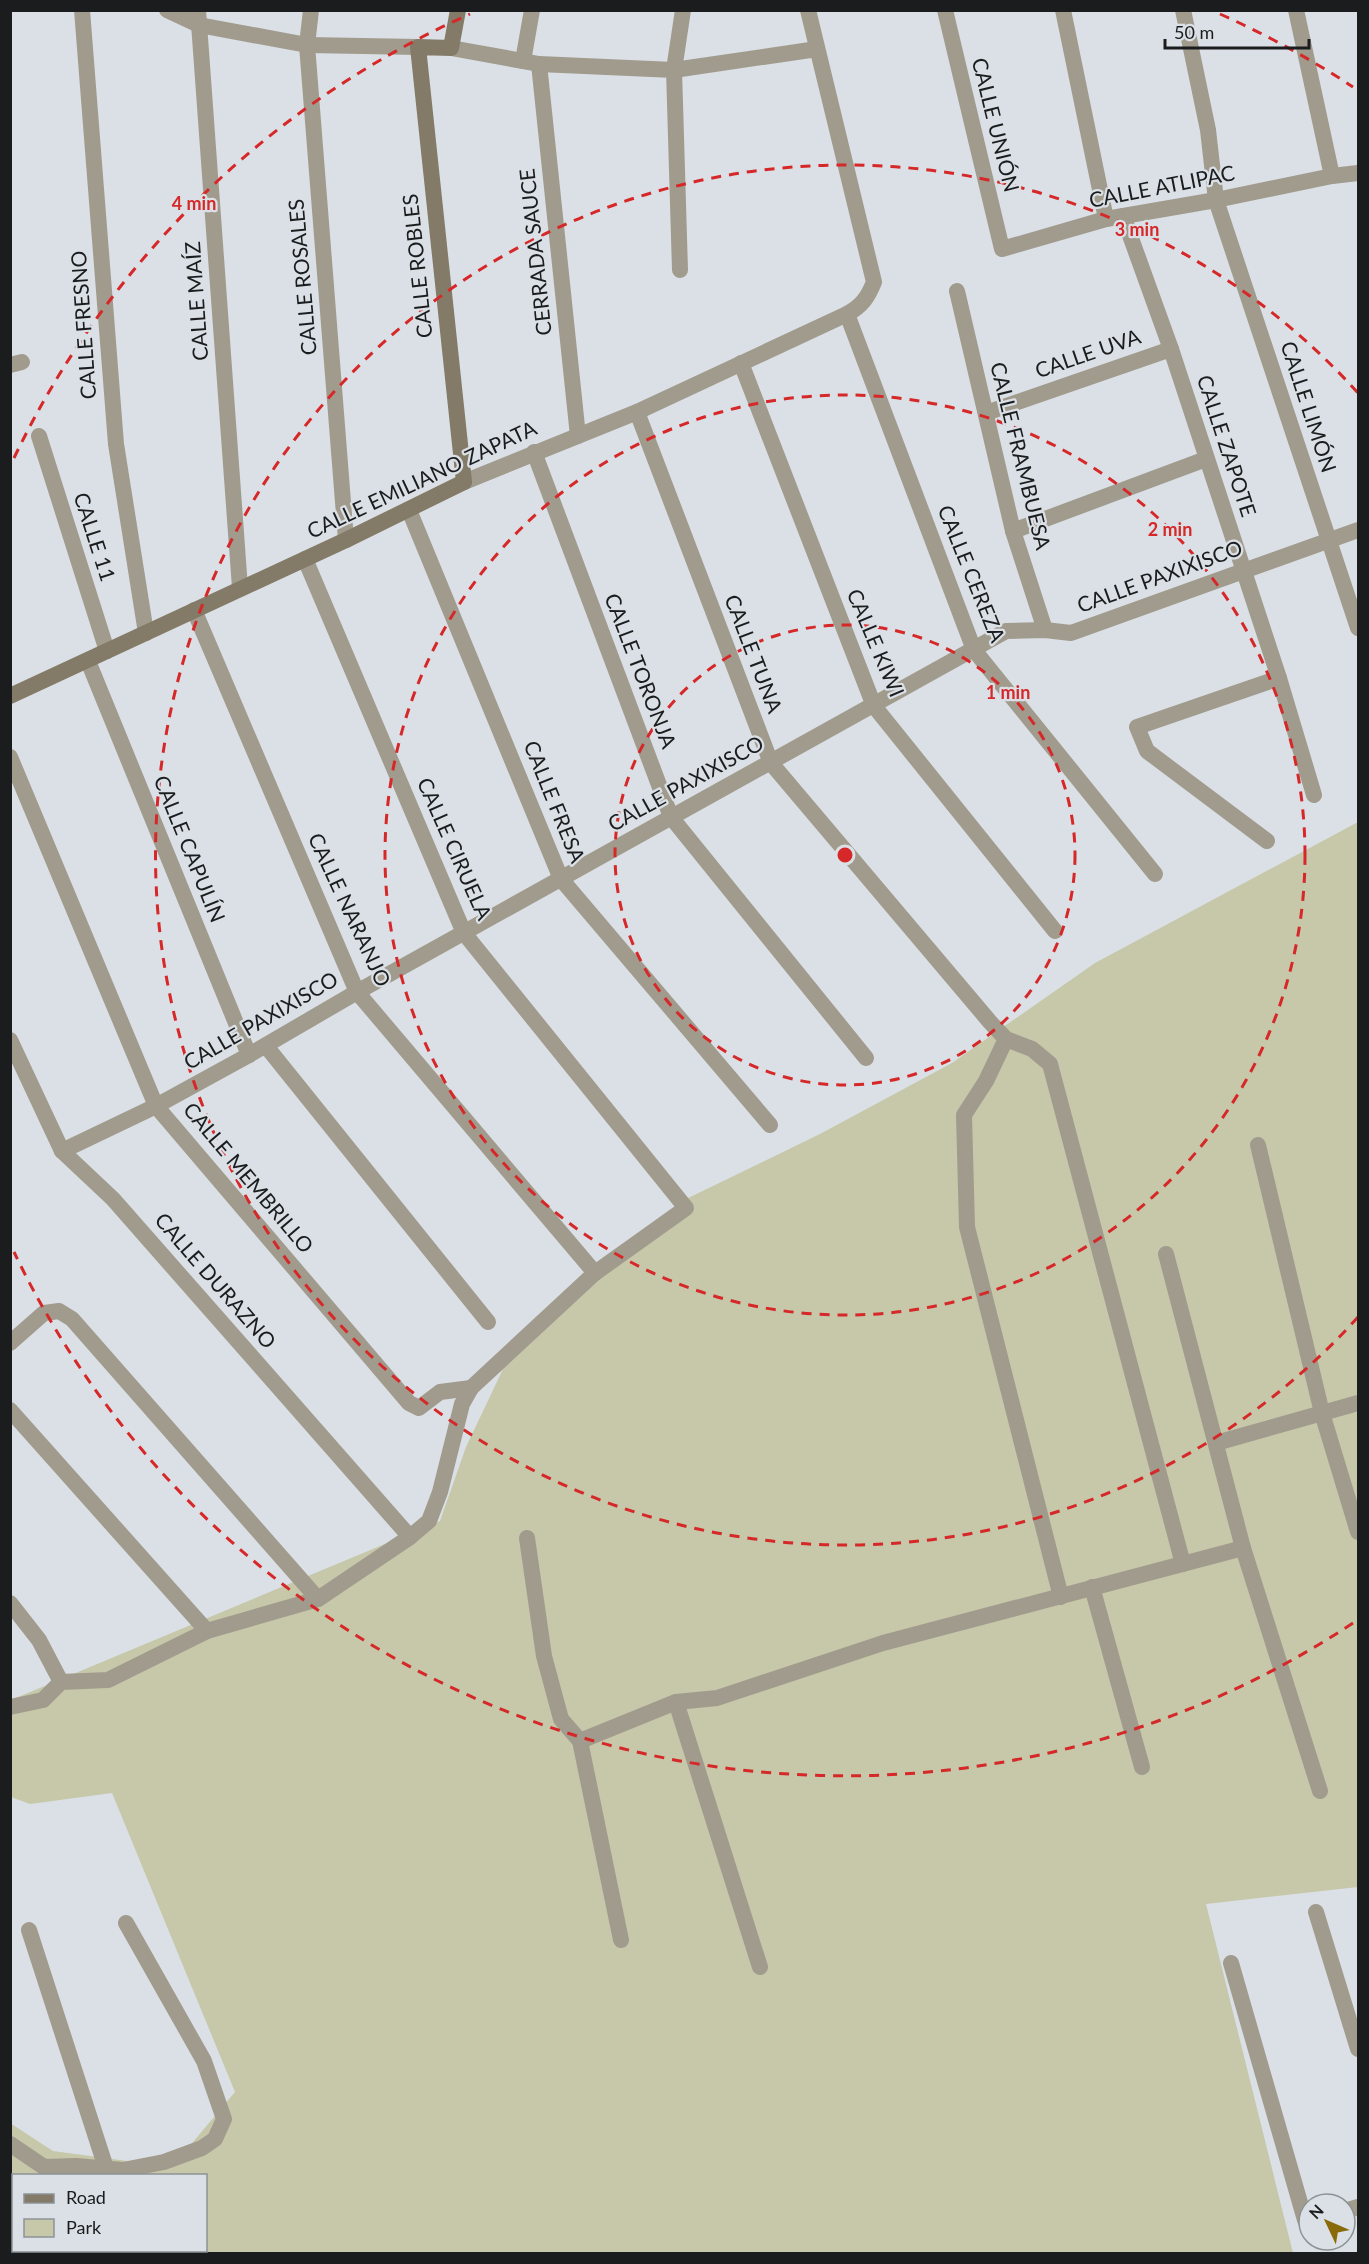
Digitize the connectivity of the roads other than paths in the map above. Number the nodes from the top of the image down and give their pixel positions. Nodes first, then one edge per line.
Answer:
1 (82, 10) edge
2 (167, 10) edge
3 (311, 10) edge
4 (458, 10) edge
5 (531, 10) edge
6 (683, 10) edge
7 (808, 10) edge
8 (945, 10) edge
9 (1063, 10) edge
10 (1183, 10) edge
11 (1296, 10) edge
12 (199, 18) edge
13 (307, 45) junction
14 (418, 47) junction
15 (451, 48) junction
16 (817, 49) junction
17 (531, 62) junction
18 (674, 70) junction
19 (1359, 173) edge
20 (1332, 176) junction
21 (1216, 200) junction
22 (1114, 217) junction
23 (1002, 249) joint
24 (680, 270) dead end
25 (957, 291) dead end
26 (847, 314) junction
27 (1171, 349) junction
28 (741, 363) junction
29 (637, 412) junction
30 (986, 413) junction
31 (39, 436) dead end
32 (578, 436) junction
33 (534, 452) junction
34 (1206, 459) junction
35 (464, 482) junction
36 (409, 510) junction
37 (1359, 530) edge
38 (1013, 531) junction
39 (346, 540) junction
40 (1329, 540) junction
41 (305, 559) junction
42 (1243, 571) junction
43 (240, 588) junction
44 (194, 610) junction
45 (1359, 628) edge
46 (1045, 630) junction
47 (146, 633) junction
48 (974, 650) junction
49 (107, 651) junction
50 (88, 661) junction
51 (1279, 678) junction
52 (10, 696) edge
53 (874, 706) junction
54 (10, 757) edge
55 (771, 763) junction
56 (1314, 795) dead end
57 (671, 817) junction
58 (1268, 841) dead end
59 (1155, 874) dead end
60 (561, 879) junction
61 (1055, 931) dead end
62 (464, 933) junction
63 (357, 992) junction
64 (1006, 1039) junction
65 (10, 1040) edge
66 (266, 1046) junction
67 (249, 1055) junction
68 (866, 1058) dead end
69 (156, 1106) junction
70 (770, 1125) dead end
71 (1258, 1145) dead end
72 (62, 1151) junction
73 (1166, 1254) dead end
74 (595, 1273) junction
75 (488, 1322) dead end
76 (10, 1343) edge
77 (471, 1388) junction
78 (1359, 1403) edge
79 (10, 1410) edge
80 (1322, 1413) junction
81 (1216, 1443) junction
82 (1359, 1532) edge
83 (410, 1538) junction
84 (527, 1538) dead end
85 (1243, 1548) junction
86 (1183, 1564) junction
87 (1092, 1587) junction
88 (1061, 1597) junction
89 (318, 1599) junction
90 (10, 1603) edge
91 (207, 1631) junction
92 (61, 1682) junction
93 (676, 1702) junction
94 (10, 1707) edge
95 (580, 1741) junction
96 (1142, 1767) dead end
97 (1320, 1791) dead end
98 (1316, 1912) dead end
99 (126, 1923) dead end
100 (29, 1930) dead end
101 (621, 1940) dead end
102 (1232, 1963) dead end
103 (760, 1967) dead end
104 (1359, 2049) edge
105 (10, 2144) edge
106 (106, 2168) junction
107 (1299, 2192) edge

1 - 47 street, CALLE FRESNO
2 - 12 street
3 - 13 street, CALLE ROSALES
4 - 15 main road
5 - 17 street, CERRADA SAUCE
6 - 18 street
7 - 16 street
8 - 23 street, CALLE UNIÓN
9 - 22 street, CALLE ZAPOTE
10 - 21 street, CALLE LIMÓN
11 - 20 street
12 - 13 street
12 - 43 street, CALLE MAÍZ
13 - 14 street
13 - 39 street, CALLE ROSALES
14 - 15 main road
14 - 35 main road, CALLE ROBLES
15 - 17 street
16 - 18 street
16 - 26 street, CALLE EMILIANO ZAPATA
17 - 18 street
17 - 32 street, CERRADA SAUCE
18 - 24 street
19 - 20 street, CALLE ATLIPAC
20 - 21 street, CALLE ATLIPAC
21 - 22 street, CALLE ATLIPAC
21 - 40 street, CALLE LIMÓN
22 - 23 street, CALLE ATLIPAC
22 - 27 street, CALLE ZAPOTE
25 - 30 street, CALLE FRAMBUESA
26 - 28 street, CALLE EMILIANO ZAPATA
26 - 48 street, CALLE CEREZA
27 - 30 street, CALLE UVA
27 - 34 street, CALLE ZAPOTE
28 - 29 street, CALLE EMILIANO ZAPATA
28 - 53 street, CALLE KIWI
29 - 32 street, CALLE EMILIANO ZAPATA
29 - 55 street, CALLE TUNA
30 - 38 street, CALLE FRAMBUESA
31 - 49 street, CALLE 11
32 - 33 street, CALLE EMILIANO ZAPATA
33 - 35 street, CALLE EMILIANO ZAPATA
33 - 57 street, CALLE TORONJA
34 - 38 street
34 - 42 street, CALLE ZAPOTE
35 - 36 main road, CALLE EMILIANO ZAPATA
36 - 39 main road, CALLE EMILIANO ZAPATA
36 - 60 street, CALLE FRESA
37 - 40 street, CALLE PAXIXISCO
38 - 46 street, CALLE FRAMBUESA
39 - 41 main road, CALLE EMILIANO ZAPATA
40 - 42 street, CALLE PAXIXISCO
40 - 45 street, CALLE LIMÓN
41 - 43 main road, CALLE EMILIANO ZAPATA
41 - 62 street, CALLE CIRUELA
42 - 46 street, CALLE PAXIXISCO
42 - 51 street, CALLE ZAPOTE
43 - 44 main road, CALLE EMILIANO ZAPATA
44 - 47 main road, CALLE EMILIANO ZAPATA
44 - 63 street, CALLE NARANJO
46 - 48 street, CALLE PAXIXISCO
47 - 49 main road, CALLE EMILIANO ZAPATA
48 - 53 street, CALLE PAXIXISCO
48 - 59 street, CALLE CEREZA
49 - 50 main road, CALLE EMILIANO ZAPATA
50 - 52 main road, CALLE EMILIANO ZAPATA
50 - 67 street, CALLE CAPULÍN
51 - 56 street, CALLE ZAPOTE
51 - 58 street
53 - 55 street, CALLE PAXIXISCO
53 - 61 street, CALLE KIWI
54 - 69 street, CALLE MEMBRILLO
55 - 57 street, CALLE PAXIXISCO
55 - 64 street, CALLE TUNA
57 - 60 street, CALLE PAXIXISCO
57 - 68 street, CALLE TORONJA
60 - 62 street, CALLE PAXIXISCO
60 - 70 street, CALLE FRESA
62 - 63 street, CALLE PAXIXISCO
62 - 74 street, CALLE CIRUELA
63 - 66 street, CALLE PAXIXISCO
63 - 74 street, CALLE NARANJO
64 - 86 street
64 - 88 street
65 - 72 street, CALLE DURAZNO
66 - 67 street, CALLE PAXIXISCO
66 - 75 street
67 - 69 street, CALLE PAXIXISCO
69 - 72 street, CALLE PAXIXISCO
69 - 77 street, CALLE MEMBRILLO
71 - 80 street
72 - 83 street, CALLE DURAZNO
73 - 81 street
74 - 77 street
76 - 89 street
77 - 83 street
78 - 80 street
79 - 91 street
80 - 81 street
80 - 82 street
81 - 85 street
83 - 89 street
84 - 95 street
85 - 86 street
85 - 97 street
86 - 87 street
87 - 88 street
87 - 96 street
88 - 93 street
89 - 91 street
90 - 92 street
91 - 92 street
92 - 94 street
93 - 95 street
93 - 103 street
95 - 101 street
98 - 104 street
99 - 106 street
100 - 106 street
102 - 107 street
105 - 106 street

